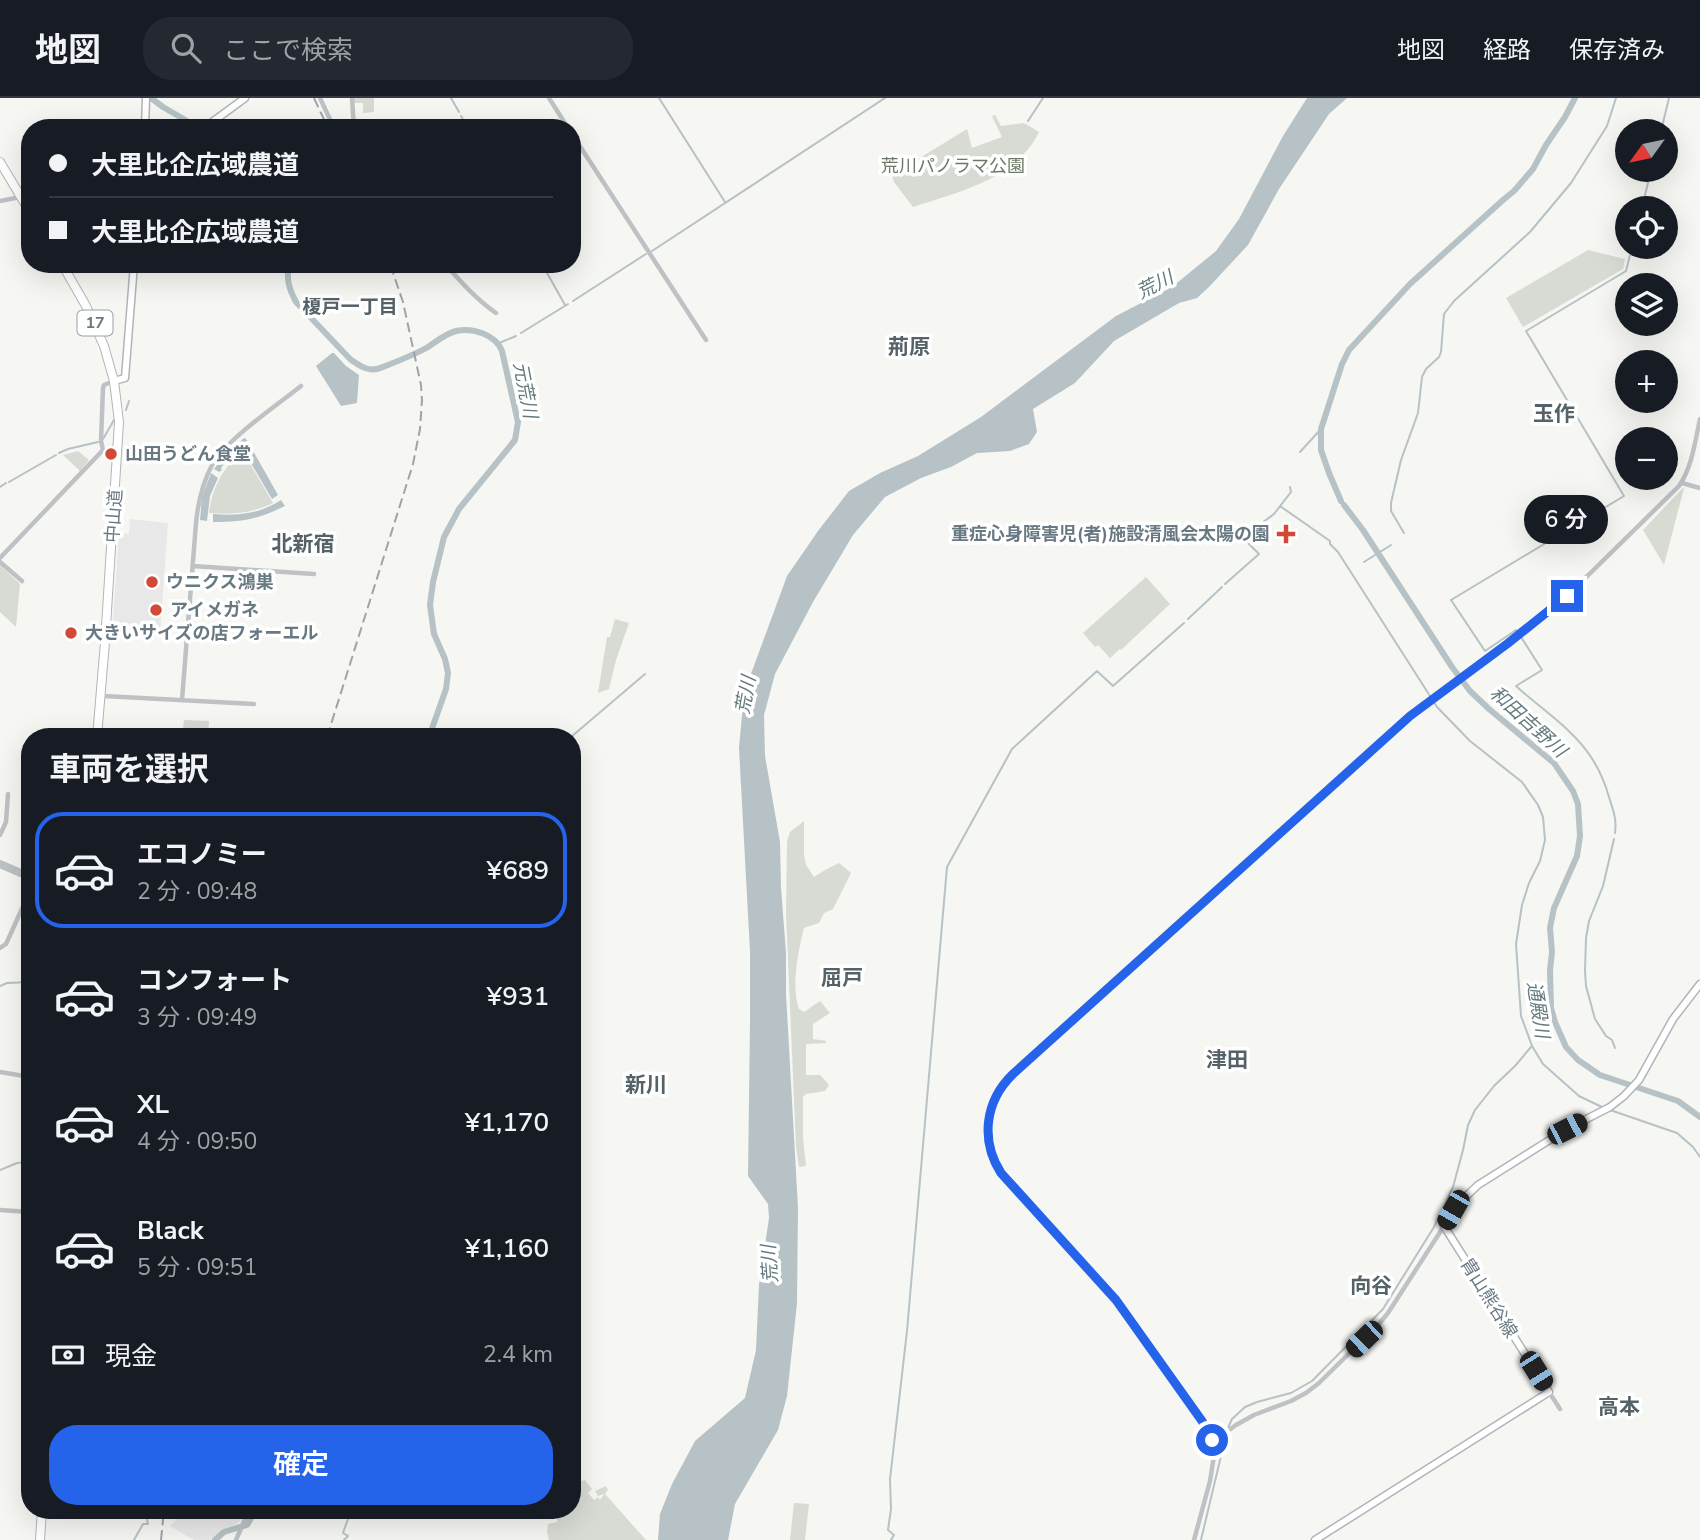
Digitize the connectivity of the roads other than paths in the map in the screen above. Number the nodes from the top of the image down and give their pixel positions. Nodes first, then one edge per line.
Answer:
1 (246, 98) edge
2 (320, 98) edge
3 (352, 98) edge
4 (549, 98) edge
5 (146, 99) edge
6 (145, 119) edge
7 (216, 119) edge
8 (330, 119) edge
9 (353, 119) edge
10 (562, 119) edge
11 (581, 148) edge
12 (0, 153) edge
13 (0, 162) edge
14 (21, 187) edge
15 (21, 189) edge
16 (21, 198) edge
17 (0, 201) edge
18 (70, 273) edge
19 (133, 273) edge
20 (453, 273) edge
21 (496, 313) dead end
22 (706, 340) dead end
23 (116, 381) junction
24 (301, 386) dead end
25 (1700, 419) edge
26 (1682, 483) junction
27 (1700, 488) edge
28 (0, 560) edge
29 (193, 566) junction
30 (314, 575) dead end
31 (22, 581) dead end
32 (104, 696) junction
33 (183, 700) junction
34 (254, 704) dead end
35 (100, 728) edge
36 (100, 728) edge
37 (8, 794) dead end
38 (0, 835) edge
39 (0, 864) edge
40 (21, 873) edge
41 (21, 911) edge
42 (0, 948) edge
43 (1700, 984) edge
44 (0, 1072) edge
45 (21, 1076) edge
46 (0, 1210) edge
47 (21, 1211) edge
48 (1444, 1226) junction
49 (1549, 1392) junction
50 (1560, 1409) dead end
51 (1213, 1442) junction
52 (41, 1519) edge
53 (246, 1519) edge
54 (40, 1540) edge
55 (236, 1540) edge
56 (1194, 1540) edge
57 (1315, 1540) edge

1 - 7 main road
2 - 8 street
3 - 9 street
4 - 10 street
5 - 6 main road
11 - 22 street
12 - 14 highway
13 - 15 highway
16 - 17 street
18 - 23 highway, 中山道 / 17
19 - 23 main road
20 - 21 street
23 - 28 street
23 - 32 highway, 中山道 / 17
23 - 35 highway, 中山道 / 17
24 - 29 street
25 - 26 street
26 - 27 street
26 - 51 street
28 - 31 street
29 - 30 street
29 - 33 street
32 - 33 street
32 - 36 highway, 中山道 / 17
33 - 34 street
37 - 38 street
39 - 40 street
41 - 42 street
43 - 48 main road
44 - 45 street
46 - 47 street
48 - 49 main road, 胄山熊谷線
48 - 51 street
49 - 50 street
49 - 57 main road
51 - 56 street
52 - 54 highway
53 - 55 street

